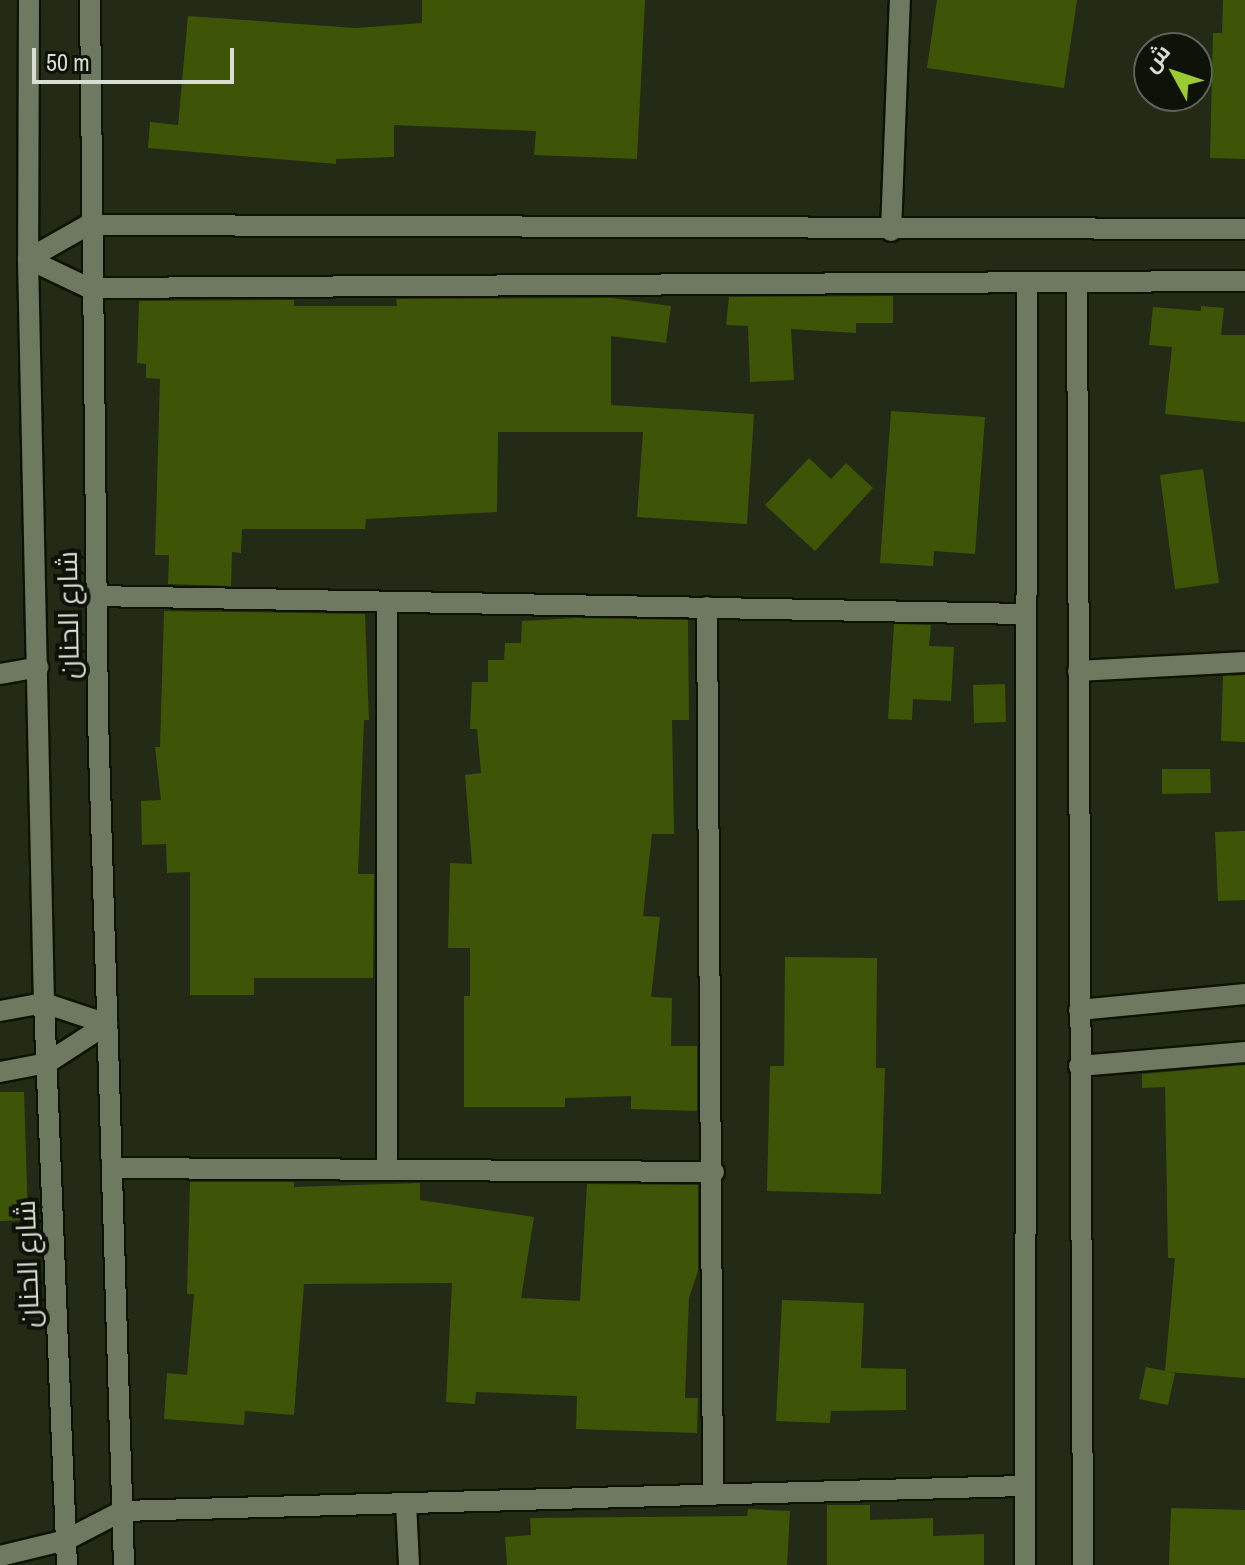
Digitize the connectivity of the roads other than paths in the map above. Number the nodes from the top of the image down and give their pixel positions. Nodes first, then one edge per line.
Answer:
1 (29, 0) edge
2 (90, 0) edge
3 (900, 0) edge
4 (88, 225) junction
5 (1245, 229) edge
6 (891, 231) junction
7 (28, 259) junction
8 (1245, 281) edge
9 (1027, 282) junction
10 (1077, 282) junction
11 (89, 288) junction
12 (95, 596) junction
13 (387, 602) junction
14 (707, 607) junction
15 (1026, 614) junction
16 (1245, 662) edge
17 (38, 667) junction
18 (1078, 671) junction
19 (0, 674) edge
20 (1245, 994) edge
21 (44, 1003) junction
22 (1079, 1010) junction
23 (0, 1011) edge
24 (107, 1024) junction
25 (1245, 1052) edge
26 (47, 1063) junction
27 (1079, 1066) junction
28 (0, 1072) edge
29 (112, 1168) junction
30 (387, 1170) junction
31 (714, 1172) junction
32 (1025, 1486) junction
33 (713, 1495) junction
34 (406, 1503) junction
35 (122, 1511) junction
36 (66, 1540) junction
37 (0, 1556) edge
38 (67, 1565) edge
39 (124, 1565) edge
40 (409, 1565) edge
41 (1025, 1565) edge
42 (1083, 1565) edge

1 - 7 street, شارع الحنان
2 - 4 street, شارع الحنان
3 - 6 street
4 - 6 street
4 - 7 street
4 - 11 street, شارع الحنان
5 - 6 street
7 - 11 street
7 - 17 street, شارع الحنان
8 - 10 street
9 - 10 street
9 - 11 street
9 - 15 street
10 - 18 street
11 - 12 street, شارع الحنان
12 - 13 street
12 - 24 street, شارع الحنان
13 - 14 street
13 - 30 street
14 - 15 street
14 - 31 street
15 - 32 street
16 - 18 street
17 - 19 street
17 - 21 street, شارع الحنان
18 - 22 street
20 - 22 street
21 - 23 street
21 - 24 street
21 - 26 street, شارع الحنان
22 - 27 street
24 - 26 street
24 - 29 street, شارع الحنان
25 - 27 street
26 - 28 street
26 - 36 street, شارع الحنان
27 - 42 street
29 - 30 street
29 - 35 street, شارع الحنان
30 - 31 street
31 - 33 street
32 - 33 street
32 - 41 street
33 - 34 street
34 - 35 street
34 - 40 street
35 - 36 street
35 - 39 street, شارع الحنان
36 - 37 street
36 - 38 street, شارع الحنان

